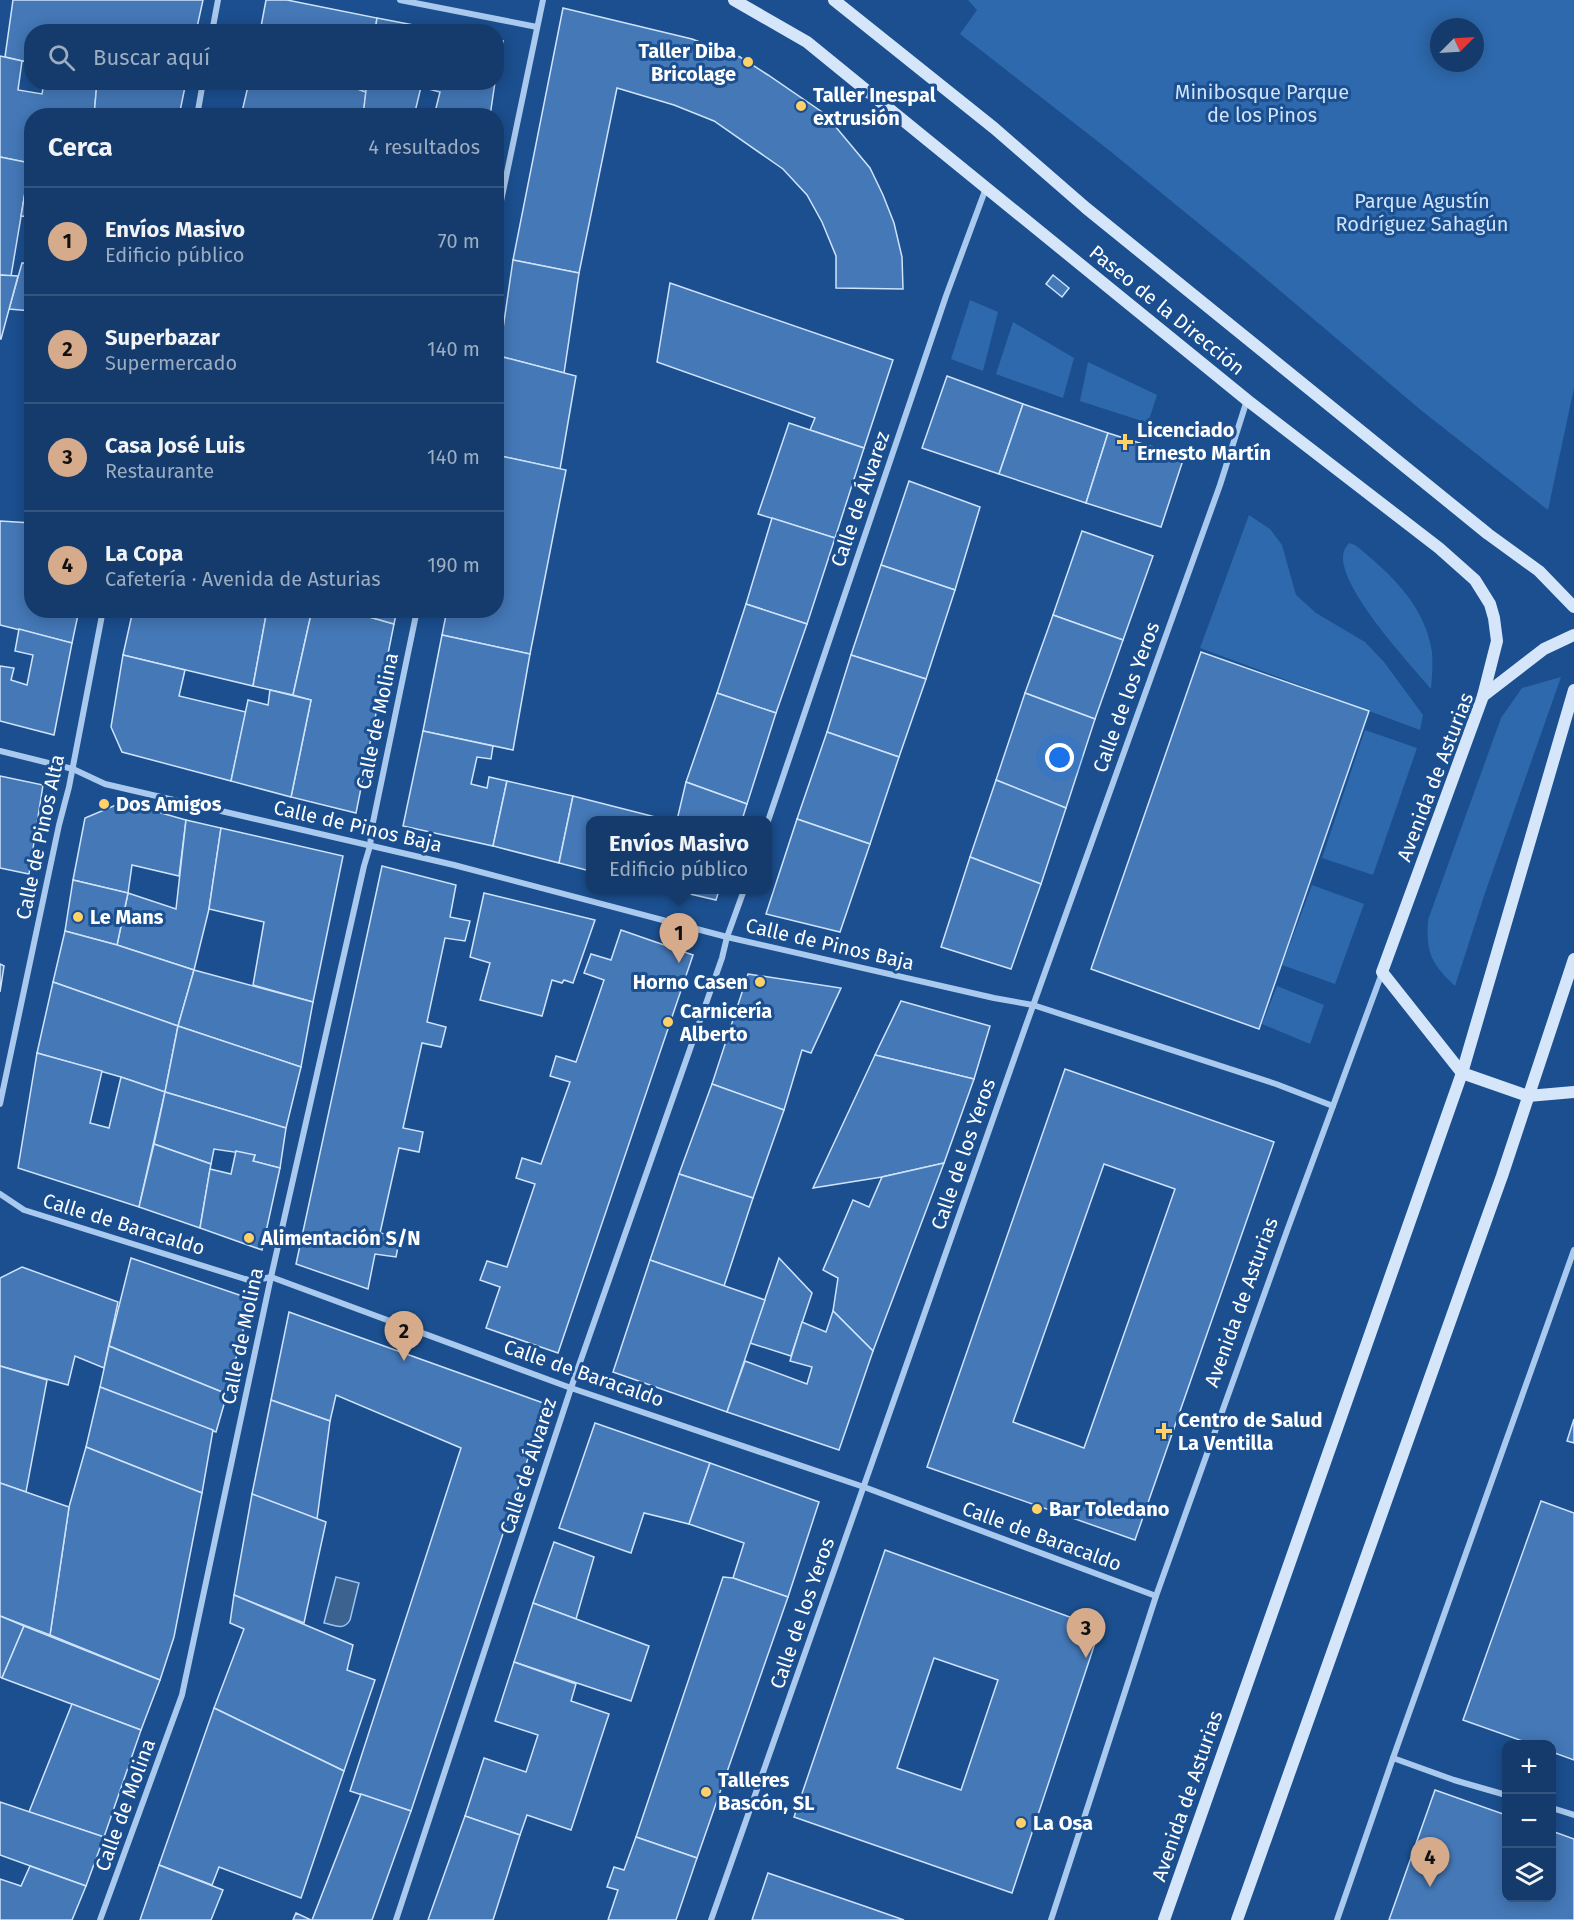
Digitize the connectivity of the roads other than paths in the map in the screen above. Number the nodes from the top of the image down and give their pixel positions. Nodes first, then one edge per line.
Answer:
1 (218, 0) edge
2 (400, 0) edge
3 (543, 0) edge
4 (734, 0) edge
5 (834, 0) edge
6 (214, 24) edge
7 (537, 27) junction
8 (201, 90) edge
9 (198, 108) edge
10 (504, 186) edge
11 (986, 188) junction
12 (1247, 400) junction
13 (1574, 607) edge
14 (101, 618) edge
15 (415, 618) edge
16 (1574, 635) edge
17 (1574, 690) edge
18 (1483, 696) junction
19 (0, 751) edge
20 (73, 769) junction
21 (770, 816) edge
22 (370, 846) junction
23 (743, 894) edge
24 (727, 937) junction
25 (1574, 959) edge
26 (1382, 972) junction
27 (1034, 1005) junction
28 (1462, 1073) junction
29 (1574, 1092) edge
30 (1528, 1096) junction
31 (0, 1104) edge
32 (1333, 1106) junction
33 (0, 1194) edge
34 (1574, 1250) edge
35 (272, 1277) junction
36 (571, 1388) junction
37 (864, 1487) junction
38 (1156, 1596) junction
39 (1393, 1758) junction
40 (1503, 1794) edge
41 (1556, 1810) edge
42 (1574, 1815) edge
43 (100, 1920) edge
44 (396, 1920) edge
45 (711, 1920) edge
46 (1051, 1920) edge
47 (1164, 1920) edge
48 (1237, 1920) edge
49 (1337, 1920) edge

1 - 6 street
2 - 7 street
3 - 7 street
4 - 11 street, Paseo de la Dirección
5 - 13 street, Paseo de la Dirección
7 - 10 street
8 - 9 street
11 - 12 street, Paseo de la Dirección
11 - 21 street, Calle de Álvarez
12 - 18 street, Paseo de la Dirección
12 - 27 street, Calle de los Yeros
14 - 20 street, Calle de Pinos Alta
15 - 22 street, Calle de Molina
16 - 18 street, Avenida de Asturias
17 - 28 street, Avenida de Asturias
18 - 26 street, Avenida de Asturias
19 - 20 street, Calle de Pinos Baja
20 - 22 street, Calle de Pinos Baja
20 - 31 street, Calle de Pinos Alta
22 - 24 street, Calle de Pinos Baja
22 - 35 street, Calle de Molina
23 - 24 street, Calle de Álvarez
24 - 27 street, Calle de Pinos Baja
24 - 36 street, Calle de Álvarez
25 - 30 street
26 - 28 street
26 - 32 street, Avenida de Asturias
27 - 32 street, Calle de Pinos Baja
27 - 37 street, Calle de los Yeros
28 - 30 street
28 - 47 street, Avenida de Asturias
29 - 30 street
30 - 48 street
32 - 38 street, Avenida de Asturias
33 - 35 street, Calle de Baracaldo
34 - 39 street
35 - 36 street, Calle de Baracaldo
35 - 43 street, Calle de Molina
36 - 37 street, Calle de Baracaldo
36 - 44 street, Calle de Álvarez
37 - 38 street, Calle de Baracaldo
37 - 45 street, Calle de los Yeros
38 - 46 street, Avenida de Asturias
39 - 40 street
39 - 49 street
41 - 42 street

